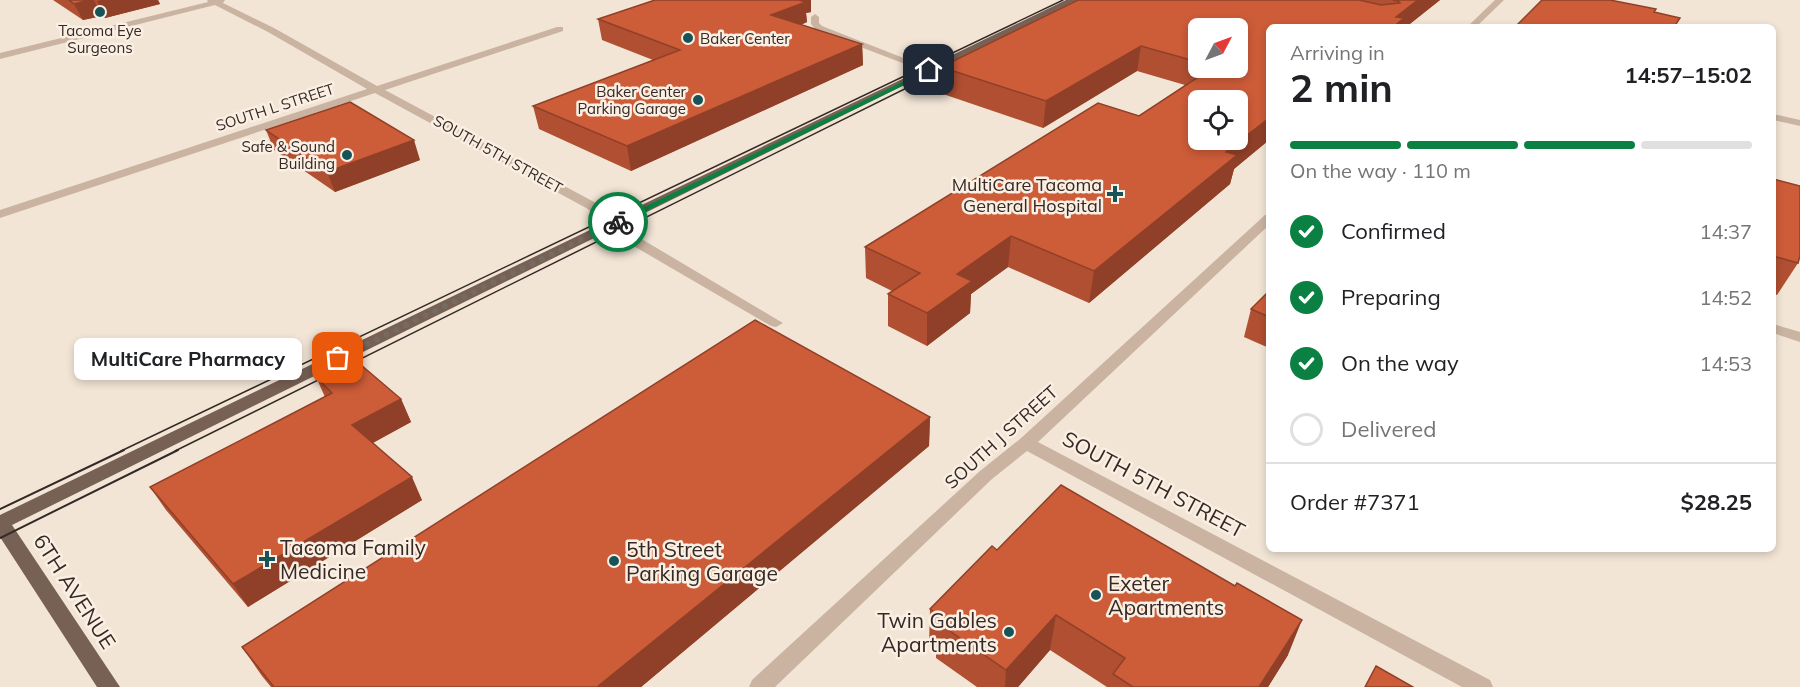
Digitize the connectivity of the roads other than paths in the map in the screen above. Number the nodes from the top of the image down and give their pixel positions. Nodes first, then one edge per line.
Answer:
1 (1073, 0) edge
2 (1500, 0) edge
3 (217, 1) edge
4 (815, 17) dead end
5 (1474, 24) edge
6 (560, 29) dead end
7 (0, 56) edge
8 (929, 70) junction
9 (376, 90) junction
10 (1776, 118) edge
11 (1800, 123) edge
12 (0, 214) edge
13 (1266, 221) edge
14 (611, 225) junction
15 (776, 323) dead end
16 (1776, 329) edge
17 (1800, 337) edge
18 (1026, 443) junction
19 (0, 522) edge
20 (109, 687) edge
21 (760, 687) edge
22 (1482, 687) edge

1 - 8 main road
2 - 5 street
3 - 7 street
3 - 9 street, SOUTH 5TH STREET
4 - 8 street
6 - 9 street, SOUTH L STREET
8 - 14 main road
9 - 12 street, SOUTH L STREET
9 - 14 street, SOUTH 5TH STREET
10 - 11 street
13 - 18 street, SOUTH J STREET
14 - 15 street, SOUTH 5TH STREET
14 - 19 main road
16 - 17 street
18 - 21 street, SOUTH J STREET
18 - 22 street, SOUTH 5TH STREET
19 - 20 main road, 6TH AVENUE

